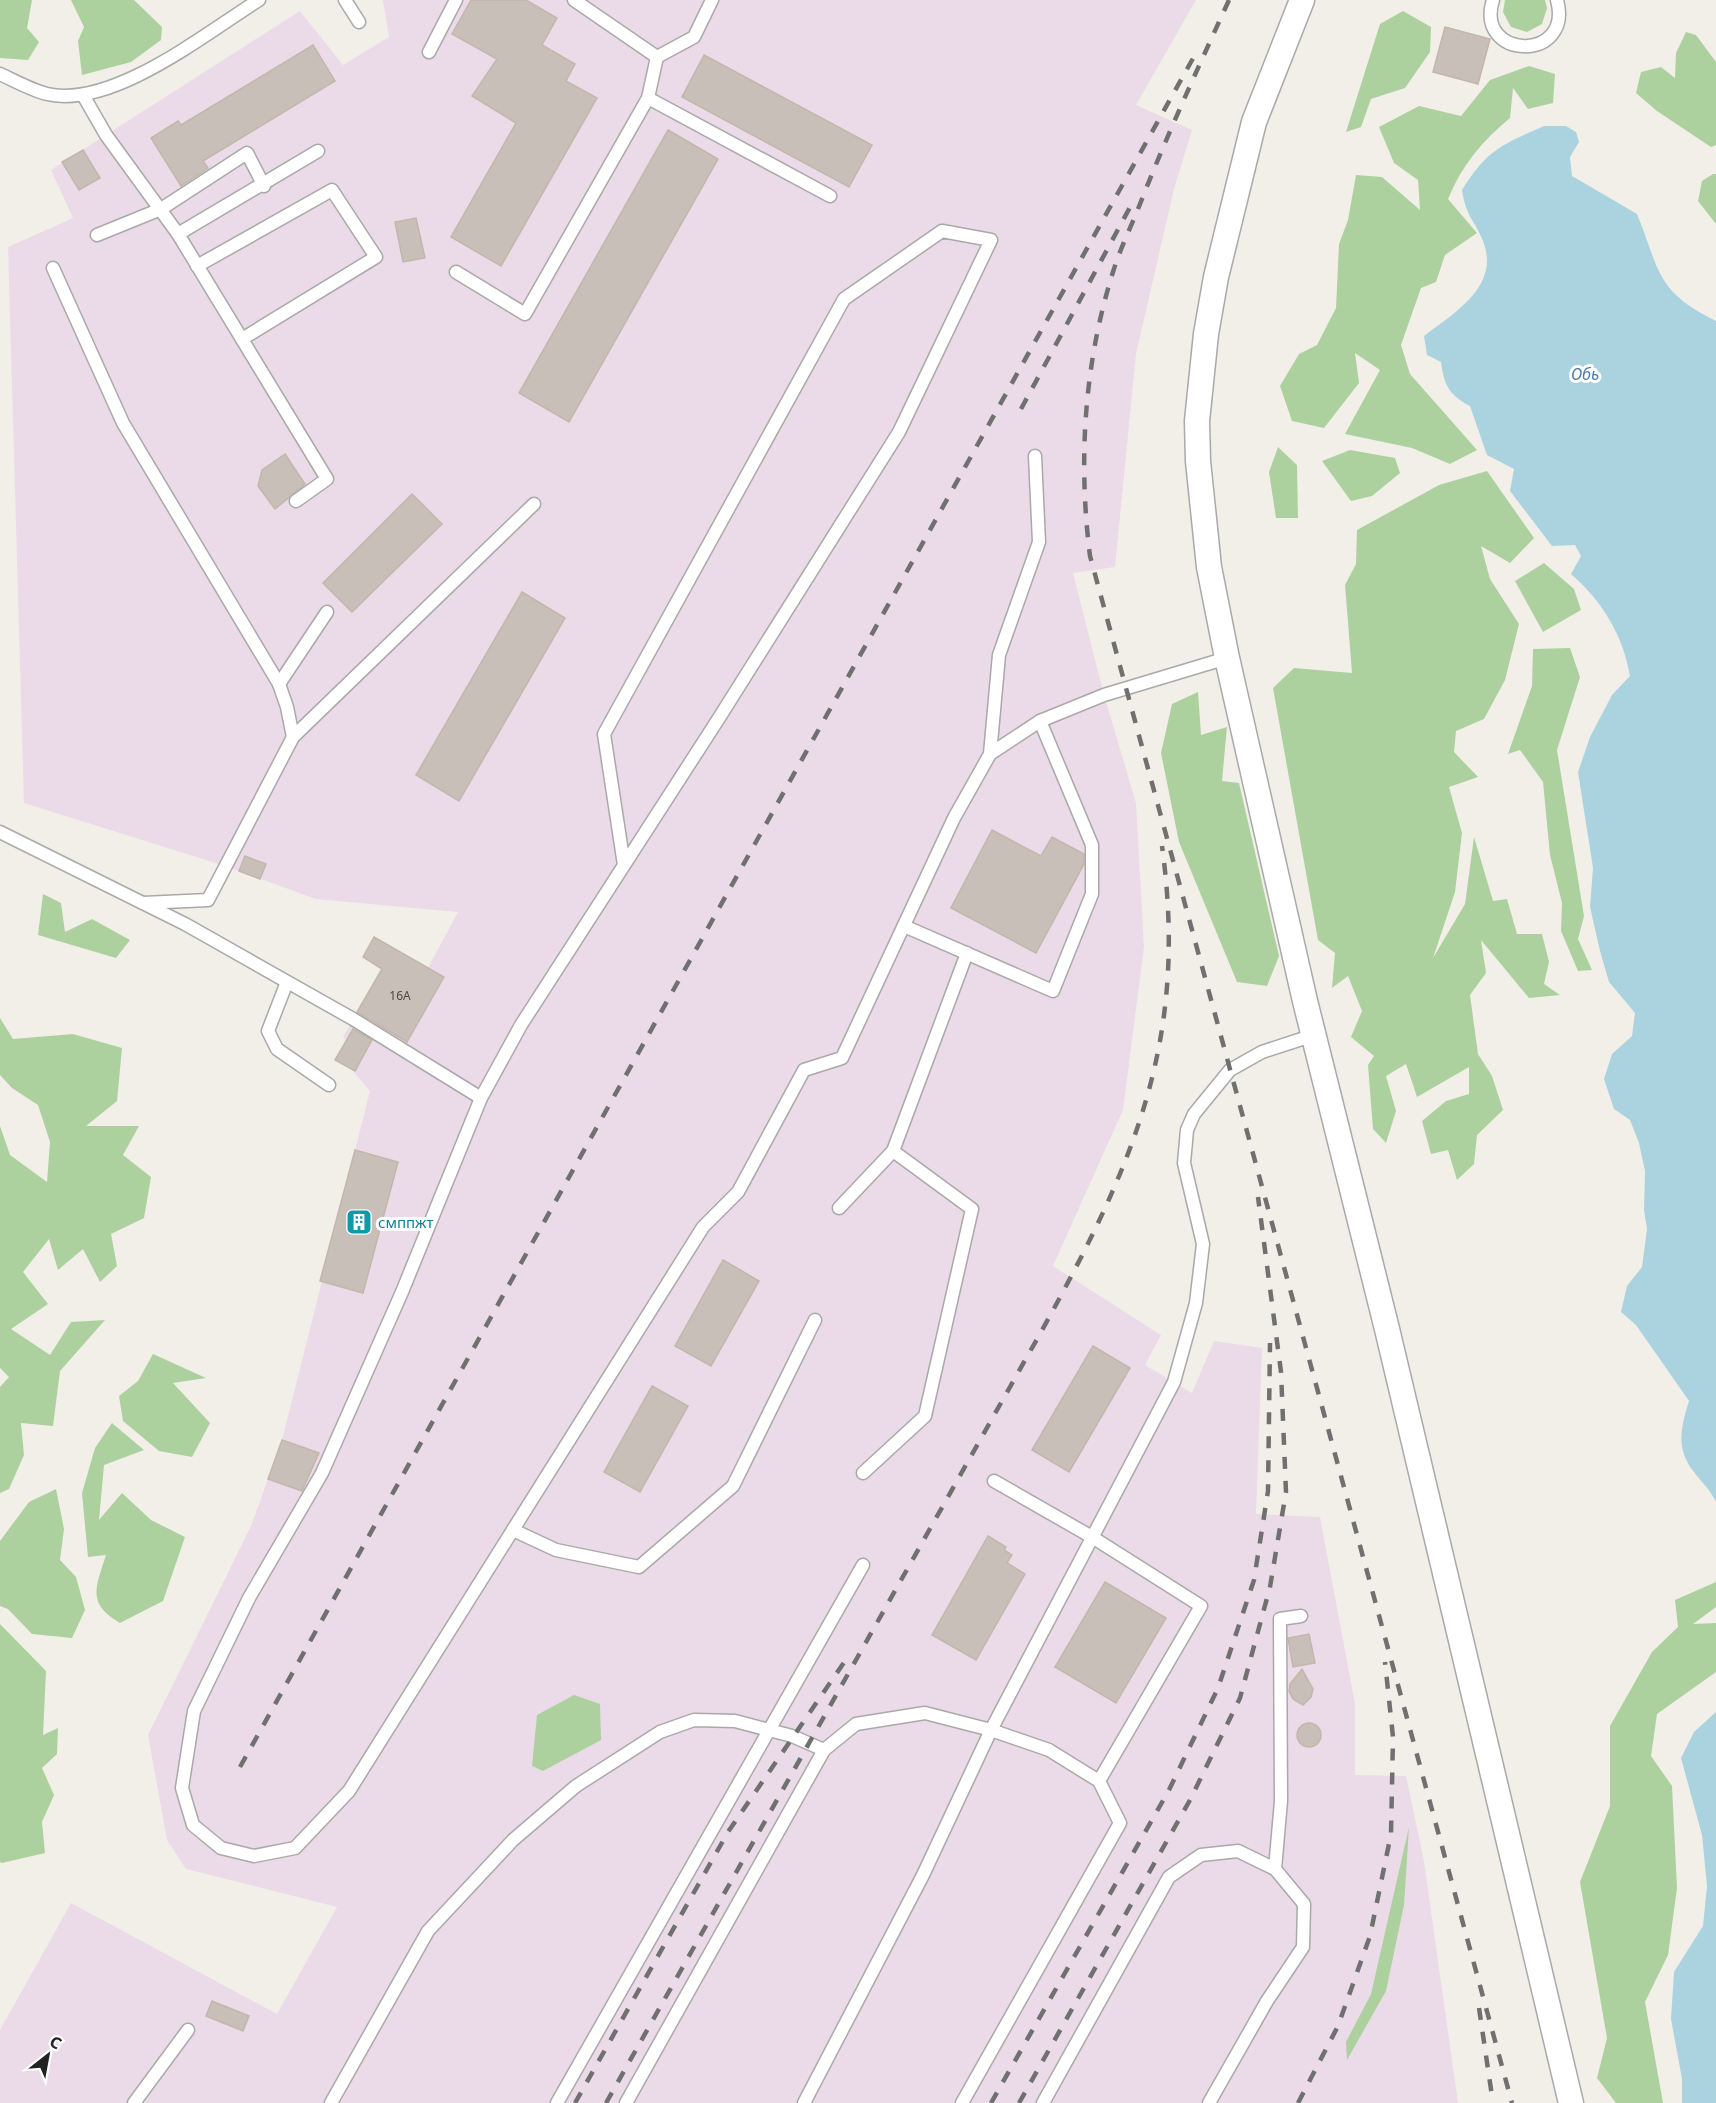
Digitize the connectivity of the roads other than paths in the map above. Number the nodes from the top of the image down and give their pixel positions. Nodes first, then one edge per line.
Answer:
1 (259, 0) edge
2 (345, 0) edge
3 (456, 0) edge
4 (574, 0) edge
5 (712, 0) edge
6 (1302, 0) edge
7 (1492, 0) edge
8 (1557, 0) edge
9 (1565, 0) edge
10 (359, 22) dead end
11 (429, 52) dead end
12 (657, 57) junction
13 (0, 74) edge
14 (83, 95) junction
15 (648, 98) junction
16 (318, 151) dead end
17 (264, 186) junction
18 (830, 196) dead end
19 (161, 209) junction
20 (178, 234) junction
21 (97, 236) dead end
22 (197, 266) junction
23 (53, 268) dead end
24 (456, 272) dead end
25 (242, 339) junction
26 (1035, 456) dead end
27 (296, 501) dead end
28 (534, 504) dead end
29 (327, 612) dead end
30 (1227, 658) junction
31 (279, 684) junction
32 (1040, 721) junction
33 (293, 736) junction
34 (990, 754) junction
35 (0, 832) edge
36 (624, 865) junction
37 (143, 903) junction
38 (904, 926) junction
39 (967, 953) junction
40 (287, 982) junction
41 (1314, 1035) junction
42 (329, 1085) dead end
43 (481, 1098) junction
44 (893, 1151) junction
45 (839, 1208) dead end
46 (815, 1320) dead end
47 (863, 1473) dead end
48 (994, 1481) dead end
49 (513, 1530) junction
50 (1092, 1537) junction
51 (863, 1565) dead end
52 (1300, 1616) dead end
53 (769, 1730) junction
54 (991, 1730) junction
55 (824, 1750) junction
56 (1099, 1782) junction
57 (1275, 1869) junction
58 (188, 2030) dead end
59 (134, 2103) edge
60 (331, 2103) edge
61 (557, 2103) edge
62 (626, 2103) edge
63 (804, 2103) edge
64 (962, 2103) edge
65 (1043, 2103) edge
66 (1209, 2103) edge
67 (1571, 2103) edge

1 - 14 lane
2 - 10 lane
3 - 11 lane
4 - 12 lane
5 - 12 lane
6 - 30 street
7 - 8 lane
8 - 9 lane
12 - 15 lane
13 - 14 lane
14 - 19 lane
15 - 18 lane
15 - 24 lane
16 - 17 lane
17 - 19 lane
17 - 20 lane
19 - 20 lane
19 - 21 lane
20 - 22 lane
22 - 25 lane
22 - 25 lane
23 - 31 lane
25 - 27 lane
26 - 34 lane
28 - 33 lane
29 - 31 lane
30 - 32 lane
30 - 41 street
31 - 33 lane
32 - 34 lane
32 - 39 lane
33 - 37 lane
34 - 38 lane
35 - 37 lane
36 - 36 lane
36 - 43 lane
37 - 40 lane
38 - 39 lane
38 - 49 lane
39 - 44 lane
40 - 42 lane
40 - 43 lane
41 - 50 lane
41 - 67 street
43 - 49 lane
44 - 45 lane
44 - 47 lane
46 - 49 lane
48 - 50 lane
50 - 54 lane
50 - 56 lane
51 - 53 lane
52 - 57 lane
53 - 55 lane
53 - 60 lane
53 - 61 lane
54 - 55 lane
54 - 56 lane
54 - 63 lane
55 - 62 lane
56 - 64 lane
57 - 65 lane
57 - 66 lane
58 - 59 lane

